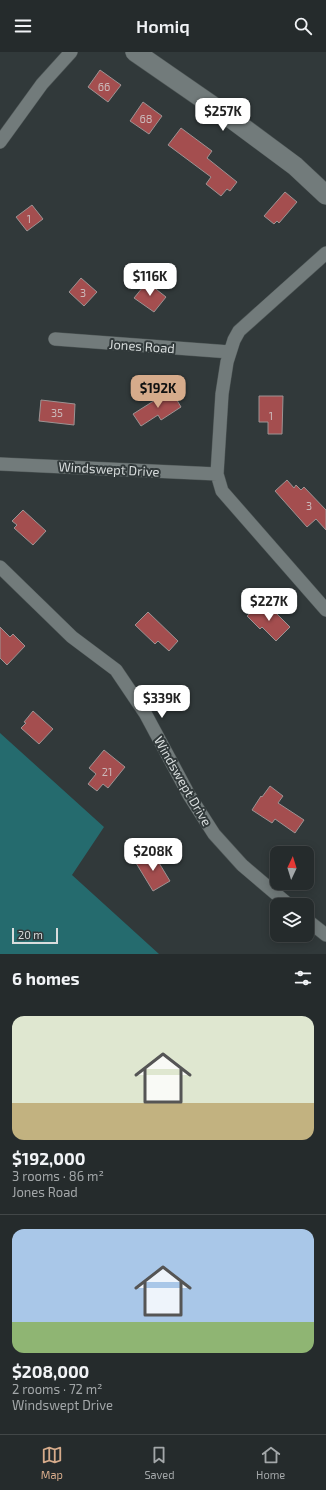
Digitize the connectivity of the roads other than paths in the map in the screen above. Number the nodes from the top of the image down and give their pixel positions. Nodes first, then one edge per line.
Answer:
1 (71, 52) edge
2 (135, 52) edge
3 (0, 142) edge
4 (326, 195) edge
5 (326, 253) edge
6 (55, 339) dead end
7 (230, 352) junction
8 (0, 464) edge
9 (217, 474) junction
10 (0, 567) edge
11 (326, 610) edge
12 (282, 898) edge
13 (314, 926) edge
14 (326, 936) edge

1 - 3 street
2 - 4 main road
5 - 7 street
6 - 7 street, Jones Road
7 - 9 street
8 - 9 street, Windswept Drive
9 - 11 street
10 - 12 street, Windswept Drive
13 - 14 street

